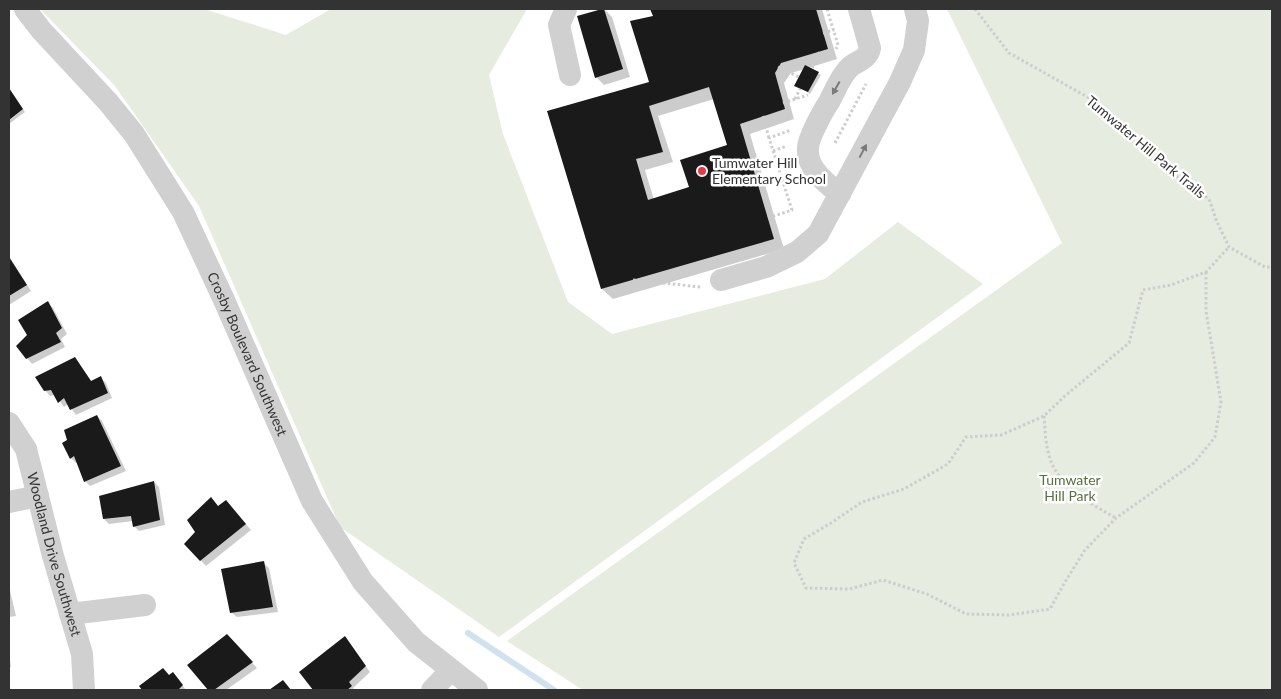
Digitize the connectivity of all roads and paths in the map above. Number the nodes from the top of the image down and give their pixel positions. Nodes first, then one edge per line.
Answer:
1 (14, 9) edge
2 (25, 9) edge
3 (566, 9) edge
4 (827, 9) edge
5 (859, 9) edge
6 (915, 9) edge
7 (974, 9) edge
8 (9, 13) edge
9 (834, 30) junction
10 (823, 33) dead end
11 (820, 51) dead end
12 (834, 54) dead end
13 (778, 67) dead end
14 (812, 68) dead end
15 (570, 75) dead end
16 (798, 77) dead end
17 (869, 78) dead end
18 (800, 89) dead end
19 (813, 94) dead end
20 (795, 99) junction
21 (783, 102) dead end
22 (763, 116) dead end
23 (769, 138) dead end
24 (834, 143) dead end
25 (840, 194) junction
26 (1229, 247) junction
27 (1272, 267) edge
28 (1206, 272) junction
29 (633, 280) dead end
30 (721, 280) joint
31 (1044, 416) junction
32 (9, 423) edge
33 (38, 496) junction
34 (9, 502) edge
35 (1116, 518) junction
36 (145, 605) dead end
37 (70, 614) junction
38 (451, 670) junction
39 (84, 690) edge
40 (432, 690) edge
41 (477, 690) edge

1 - 8 street
2 - 38 street, Crosby Boulevard Southwest
3 - 15 street
4 - 9 path
5 -> 25 street
25 -> 6 street
7 - 26 path, Tumwater Hill Park Trails
9 - 10 path
9 - 12 path
11 - 14 path
13 - 16 path
17 - 24 path
18 - 20 path
19 - 20 path
20 - 21 path
22 - 23 path
25 - 30 street
26 - 27 path
26 - 28 path
28 - 31 path
28 - 35 path
29 - 30 path
31 - 35 path
31 - 35 path
32 - 33 street, Woodland Drive Southwest
33 - 34 street
33 - 37 street, Woodland Drive Southwest
36 - 37 street
37 - 39 street, Woodland Drive Southwest
38 - 40 street
38 - 41 street, Crosby Boulevard Southwest

